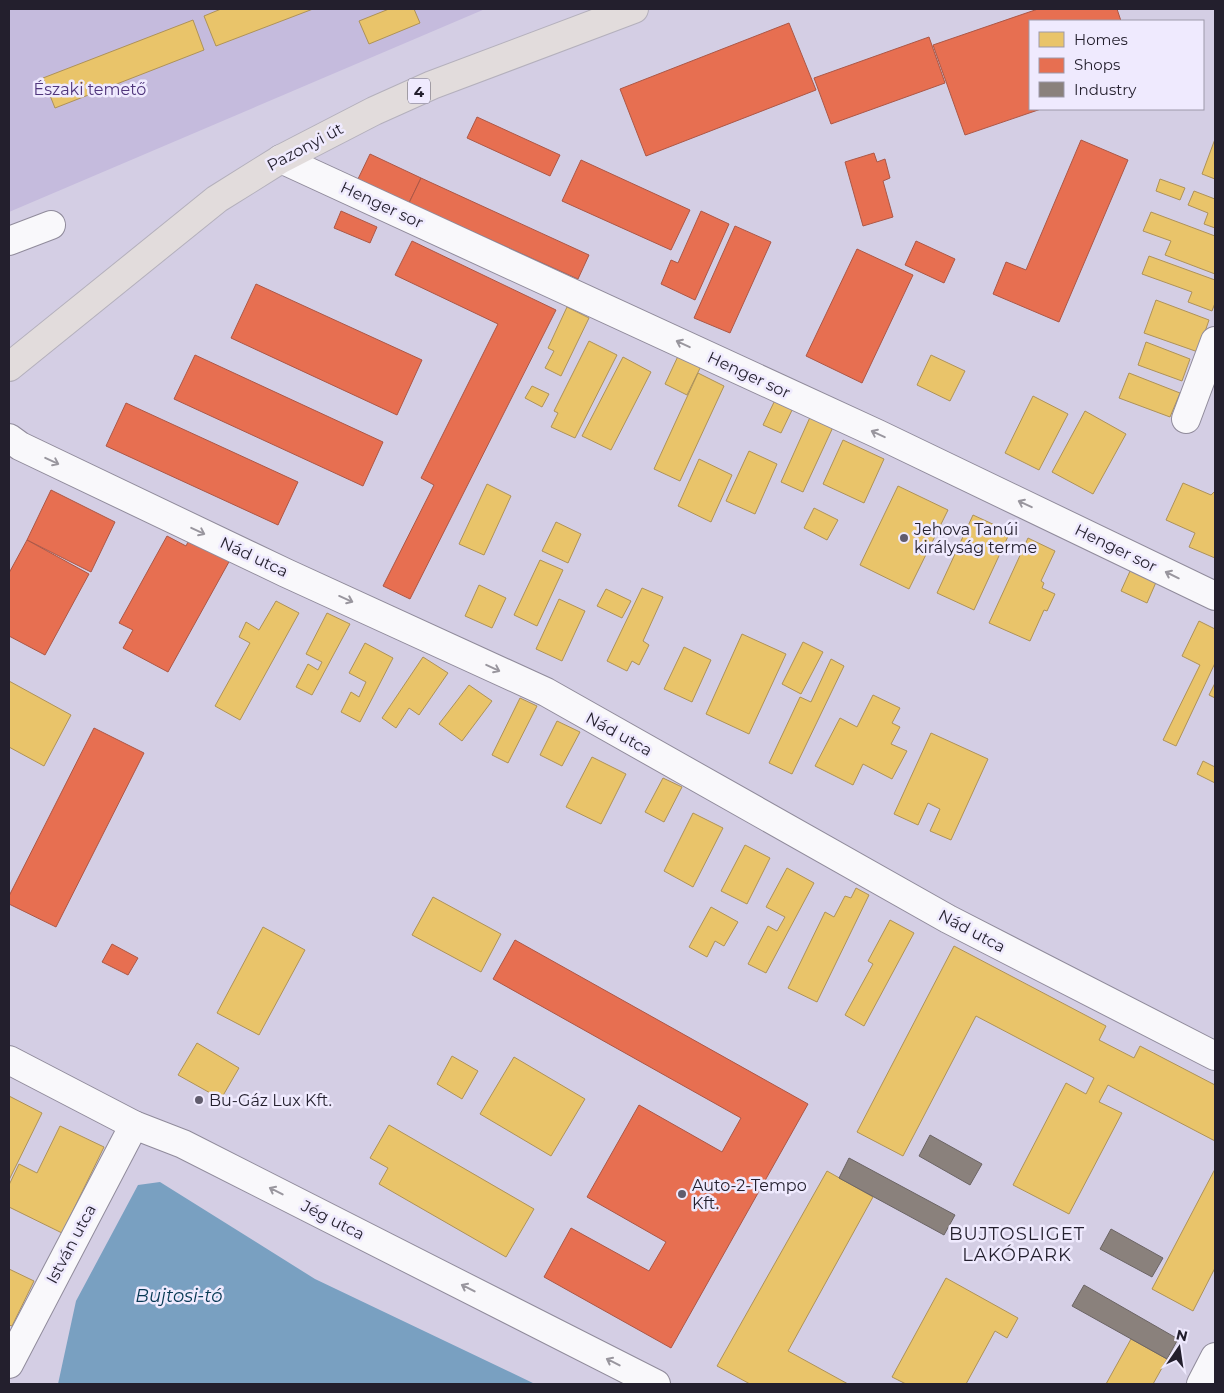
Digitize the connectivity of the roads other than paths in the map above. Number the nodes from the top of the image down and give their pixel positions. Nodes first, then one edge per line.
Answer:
1 (634, 9) edge
2 (281, 159) junction
3 (51, 225) dead end
4 (9, 242) edge
5 (1215, 341) edge
6 (14, 363) edge
7 (1186, 418) dead end
8 (9, 438) edge
9 (1215, 596) edge
10 (1215, 1056) edge
11 (9, 1060) edge
12 (134, 1125) junction
13 (1215, 1356) edge
14 (9, 1364) edge
15 (656, 1384) edge
16 (1201, 1384) edge

1 - 2 main road, Pazonyi út / 4
2 - 6 main road, Pazonyi út / 4
9 -> 2 street, Henger sor
3 - 4 street
5 - 7 street
8 -> 10 street, Nád utca
11 - 12 street, Jég utca
12 - 14 street, István utca
15 -> 12 street, Jég utca
13 - 16 street

